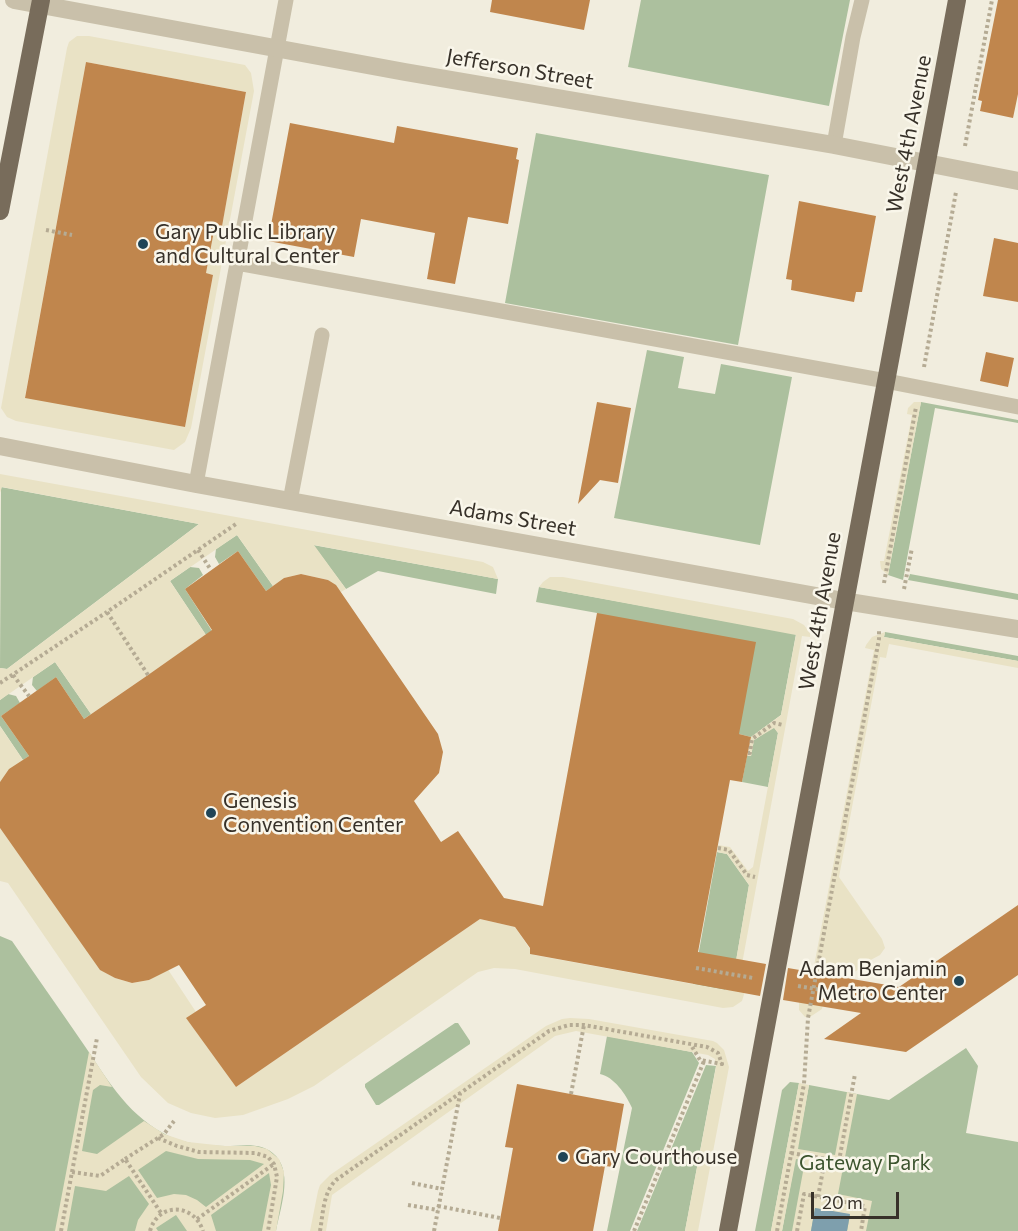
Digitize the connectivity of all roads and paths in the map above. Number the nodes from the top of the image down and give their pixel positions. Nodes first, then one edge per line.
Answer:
1 (15, 0) edge
2 (286, 0) edge
3 (862, 0) edge
4 (957, 0) edge
5 (992, 0) edge
6 (40, 2) edge
7 (277, 49) junction
8 (834, 145) junction
9 (964, 149) dead end
10 (926, 164) junction
11 (1018, 181) edge
12 (0, 211) edge
13 (46, 230) dead end
14 (72, 235) dead end
15 (237, 263) junction
16 (322, 335) dead end
17 (886, 381) junction
18 (1018, 407) edge
19 (0, 446) edge
20 (195, 484) junction
21 (290, 501) junction
22 (236, 524) dead end
23 (912, 548) dead end
24 (198, 550) junction
25 (211, 570) dead end
26 (844, 601) junction
27 (900, 610) junction
28 (108, 612) junction
29 (1018, 629) edge
30 (879, 634) dead end
31 (13, 675) junction
32 (148, 675) dead end
33 (0, 683) edge
34 (29, 696) dead end
35 (783, 725) dead end
36 (748, 753) dead end
37 (718, 848) dead end
38 (755, 877) dead end
39 (584, 1025) junction
40 (98, 1038) dead end
41 (692, 1045) junction
42 (704, 1061) junction
43 (855, 1074) dead end
44 (460, 1094) junction
45 (571, 1094) dead end
46 (174, 1121) dead end
47 (158, 1138) junction
48 (791, 1153) junction
49 (125, 1159) junction
50 (825, 1159) junction
51 (274, 1164) junction
52 (72, 1172) junction
53 (412, 1183) dead end
54 (442, 1189) junction
55 (818, 1197) junction
56 (408, 1205) dead end
57 (438, 1208) junction
58 (161, 1214) junction
59 (500, 1218) dead end
60 (197, 1219) junction
61 (61, 1231) edge
62 (150, 1231) edge
63 (203, 1231) edge
64 (268, 1231) edge
65 (320, 1231) edge
66 (434, 1231) edge
67 (634, 1231) edge
68 (728, 1231) edge
69 (777, 1231) edge
70 (797, 1231) edge
71 (861, 1231) edge

1 - 6 street, Jefferson Street
2 - 7 lane
3 - 8 lane
4 - 10 main road, West 4th Avenue
5 - 9 path
6 - 7 street, Jefferson Street
6 - 12 main road
7 - 8 street, Jefferson Street
7 - 15 lane
8 - 10 street, Jefferson Street
10 - 11 street, Jefferson Street
10 - 17 main road, West 4th Avenue
13 - 14 path
15 - 17 lane
15 - 20 lane
16 - 21 lane
17 - 18 lane
17 - 26 main road, West 4th Avenue
19 - 20 street, Adams Street
20 - 21 street, Adams Street
21 - 26 street, Adams Street
22 - 24 path
23 - 27 path
24 - 25 path
24 - 28 path
26 - 27 street, Adams Street
26 - 68 main road, West 4th Avenue
27 - 29 street, Adams Street
28 - 31 path
28 - 32 path
30 - 48 path
31 - 33 path
31 - 34 path
35 - 36 path
37 - 38 path
39 - 41 path
39 - 44 path
39 - 45 path
40 - 52 path
41 - 42 path
41 - 42 path
42 - 67 path
43 - 50 path
44 - 54 path
44 - 65 path
46 - 47 path
47 - 49 path
47 - 51 path
48 - 50 path
48 - 69 path
49 - 52 path
49 - 58 path
50 - 55 path
51 - 60 path
51 - 64 path
52 - 61 path
53 - 54 path
54 - 57 path
55 - 70 path
55 - 71 path
56 - 57 path
57 - 59 path
57 - 66 path
58 - 60 path
58 - 62 path
60 - 63 path

